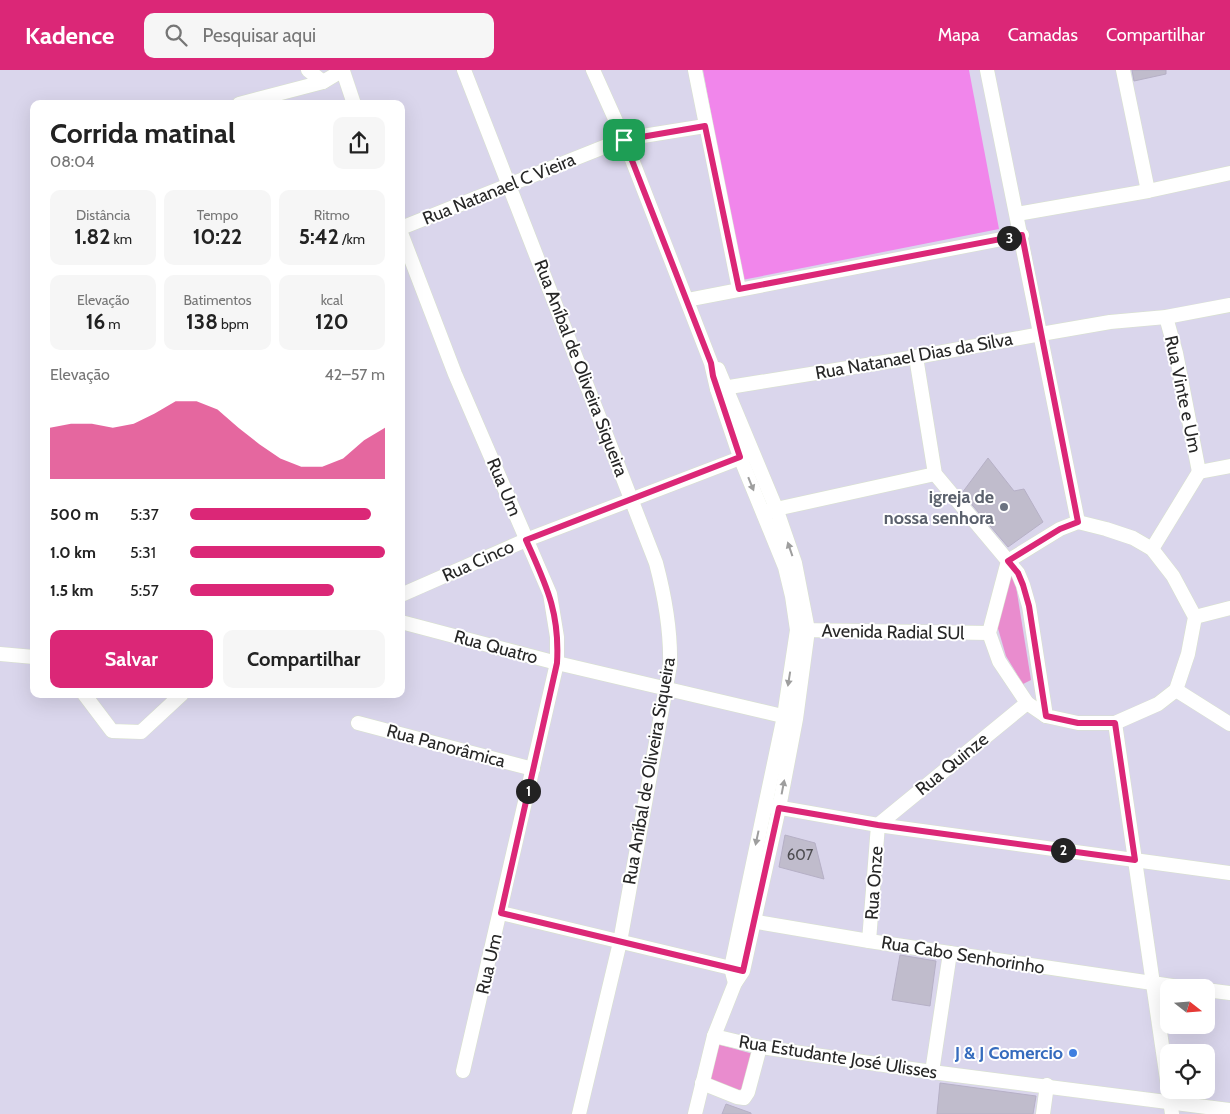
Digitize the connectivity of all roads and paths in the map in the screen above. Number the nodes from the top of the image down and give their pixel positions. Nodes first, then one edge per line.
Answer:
1 (308, 70) edge
2 (343, 70) edge
3 (464, 70) edge
4 (592, 70) edge
5 (694, 70) edge
6 (987, 70) edge
7 (1123, 70) edge
8 (323, 82) junction
9 (254, 100) edge
10 (353, 100) edge
11 (705, 126) junction
12 (624, 140) junction
13 (1230, 173) edge
14 (509, 185) junction
15 (1148, 190) junction
16 (1017, 214) junction
17 (405, 226) edge
18 (1022, 235) junction
19 (405, 243) edge
20 (739, 289) junction
21 (687, 300) junction
22 (1230, 305) edge
23 (1166, 317) junction
24 (1041, 334) junction
25 (916, 357) junction
26 (721, 388) junction
27 (746, 455) junction
28 (1230, 466) edge
29 (1199, 472) junction
30 (935, 474) junction
31 (632, 500) junction
32 (776, 508) junction
33 (762, 513) junction
34 (1078, 522) junction
35 (526, 540) junction
36 (1152, 549) junction
37 (1008, 561) junction
38 (405, 593) edge
39 (1230, 608) edge
40 (1195, 617) junction
41 (405, 623) edge
42 (802, 630) junction
43 (989, 633) junction
44 (0, 654) edge
45 (30, 656) edge
46 (557, 663) junction
47 (666, 688) junction
48 (1176, 690) junction
49 (87, 698) edge
50 (178, 698) edge
51 (1027, 703) junction
52 (1046, 716) junction
53 (790, 717) junction
54 (358, 723) dead end
55 (1115, 723) junction
56 (1230, 724) edge
57 (533, 769) junction
58 (764, 804) junction
59 (779, 808) junction
60 (878, 825) junction
61 (1135, 860) junction
62 (1230, 873) edge
63 (501, 913) junction
64 (747, 920) junction
65 (869, 941) junction
66 (620, 942) junction
67 (950, 953) junction
68 (736, 974) junction
69 (1152, 983) junction
70 (1160, 984) edge
71 (1215, 991) edge
72 (1230, 993) edge
73 (714, 1036) junction
74 (760, 1047) junction
75 (463, 1071) dead end
76 (932, 1072) junction
77 (702, 1083) junction
78 (1048, 1085) junction
79 (1171, 1107) edge
80 (1230, 1110) edge
81 (579, 1114) edge
82 (695, 1114) edge
83 (1043, 1114) edge

1 - 8 street
2 - 8 street
2 - 10 street
3 - 14 street, Rua Aníbal de Oliveira Siqueira
4 - 12 street
5 - 11 street
6 - 16 street
7 - 15 street
8 - 9 street
11 - 12 street, Rua Natanael C Vieira
11 - 20 street
12 - 14 street, Rua Natanael C Vieira
12 - 21 street
13 - 15 street
14 - 17 street, Rua Natanael C Vieira
14 - 31 street, Rua Aníbal de Oliveira Siqueira
15 - 16 street
16 - 18 street
18 - 20 street
18 - 24 street
19 - 35 street, Rua Um
20 - 21 street
21 - 26 street
22 - 23 street, Rua Natanael Dias da Silva
23 - 24 street, Rua Natanael Dias da Silva
23 - 29 street, Rua Vinte e Um
24 - 25 street, Rua Natanael Dias da Silva
24 - 34 street
25 - 26 street, Rua Natanael Dias da Silva
25 - 30 street
26 - 27 street
27 - 31 street, Rua Cinco
27 - 32 street
27 -> 33 street
28 - 29 street
29 - 36 street
30 - 32 street
30 - 37 street
31 - 35 street, Rua Cinco
31 - 47 street, Rua Aníbal de Oliveira Siqueira
32 - 33 street
42 -> 32 street
33 - 42 street
34 - 36 street
34 - 37 street
35 - 38 street, Rua Cinco
35 - 46 street, Rua Um
36 - 40 street
37 - 43 street
37 - 52 street
39 - 40 street
40 - 48 street
41 - 46 street, Rua Quatro
42 - 43 street, Avenida Radial SUl
42 - 53 street
43 - 51 street
44 - 45 street
46 - 47 street, Rua Quatro
46 - 57 street, Rua Um
47 - 53 street, Rua Quatro
47 - 66 street, Rua Aníbal de Oliveira Siqueira
48 - 55 street
48 - 56 street
49 - 50 street
51 - 52 street
51 - 60 street, Rua Quinze
52 - 55 street
53 - 58 street
59 -> 53 street
54 - 57 street, Rua Panorâmica
55 - 61 street
57 - 63 street, Rua Um
58 - 59 street
58 -> 64 street
59 - 60 street
59 - 64 street
60 - 61 street
60 - 65 street, Rua Onze
61 - 62 street
61 - 69 street
63 - 66 street
63 - 75 street, Rua Um
64 - 65 street, Rua Cabo Senhorinho
64 - 68 street
65 - 67 street, Rua Cabo Senhorinho
66 - 68 street
66 - 81 street, Rua Aníbal de Oliveira Siqueira
67 - 69 street, Rua Cabo Senhorinho
67 - 76 street
68 - 73 street
69 - 70 street, Rua Cabo Senhorinho
69 - 79 street
71 - 72 street
73 - 74 street, Rua Estudante José Ulisses
73 - 77 street
74 - 76 street, Rua Estudante José Ulisses
74 - 77 street
76 - 78 street, Rua Estudante José Ulisses
77 - 82 street
78 - 79 street, Rua Estudante José Ulisses
78 - 83 street
79 - 80 street, Rua Estudante José Ulisses

